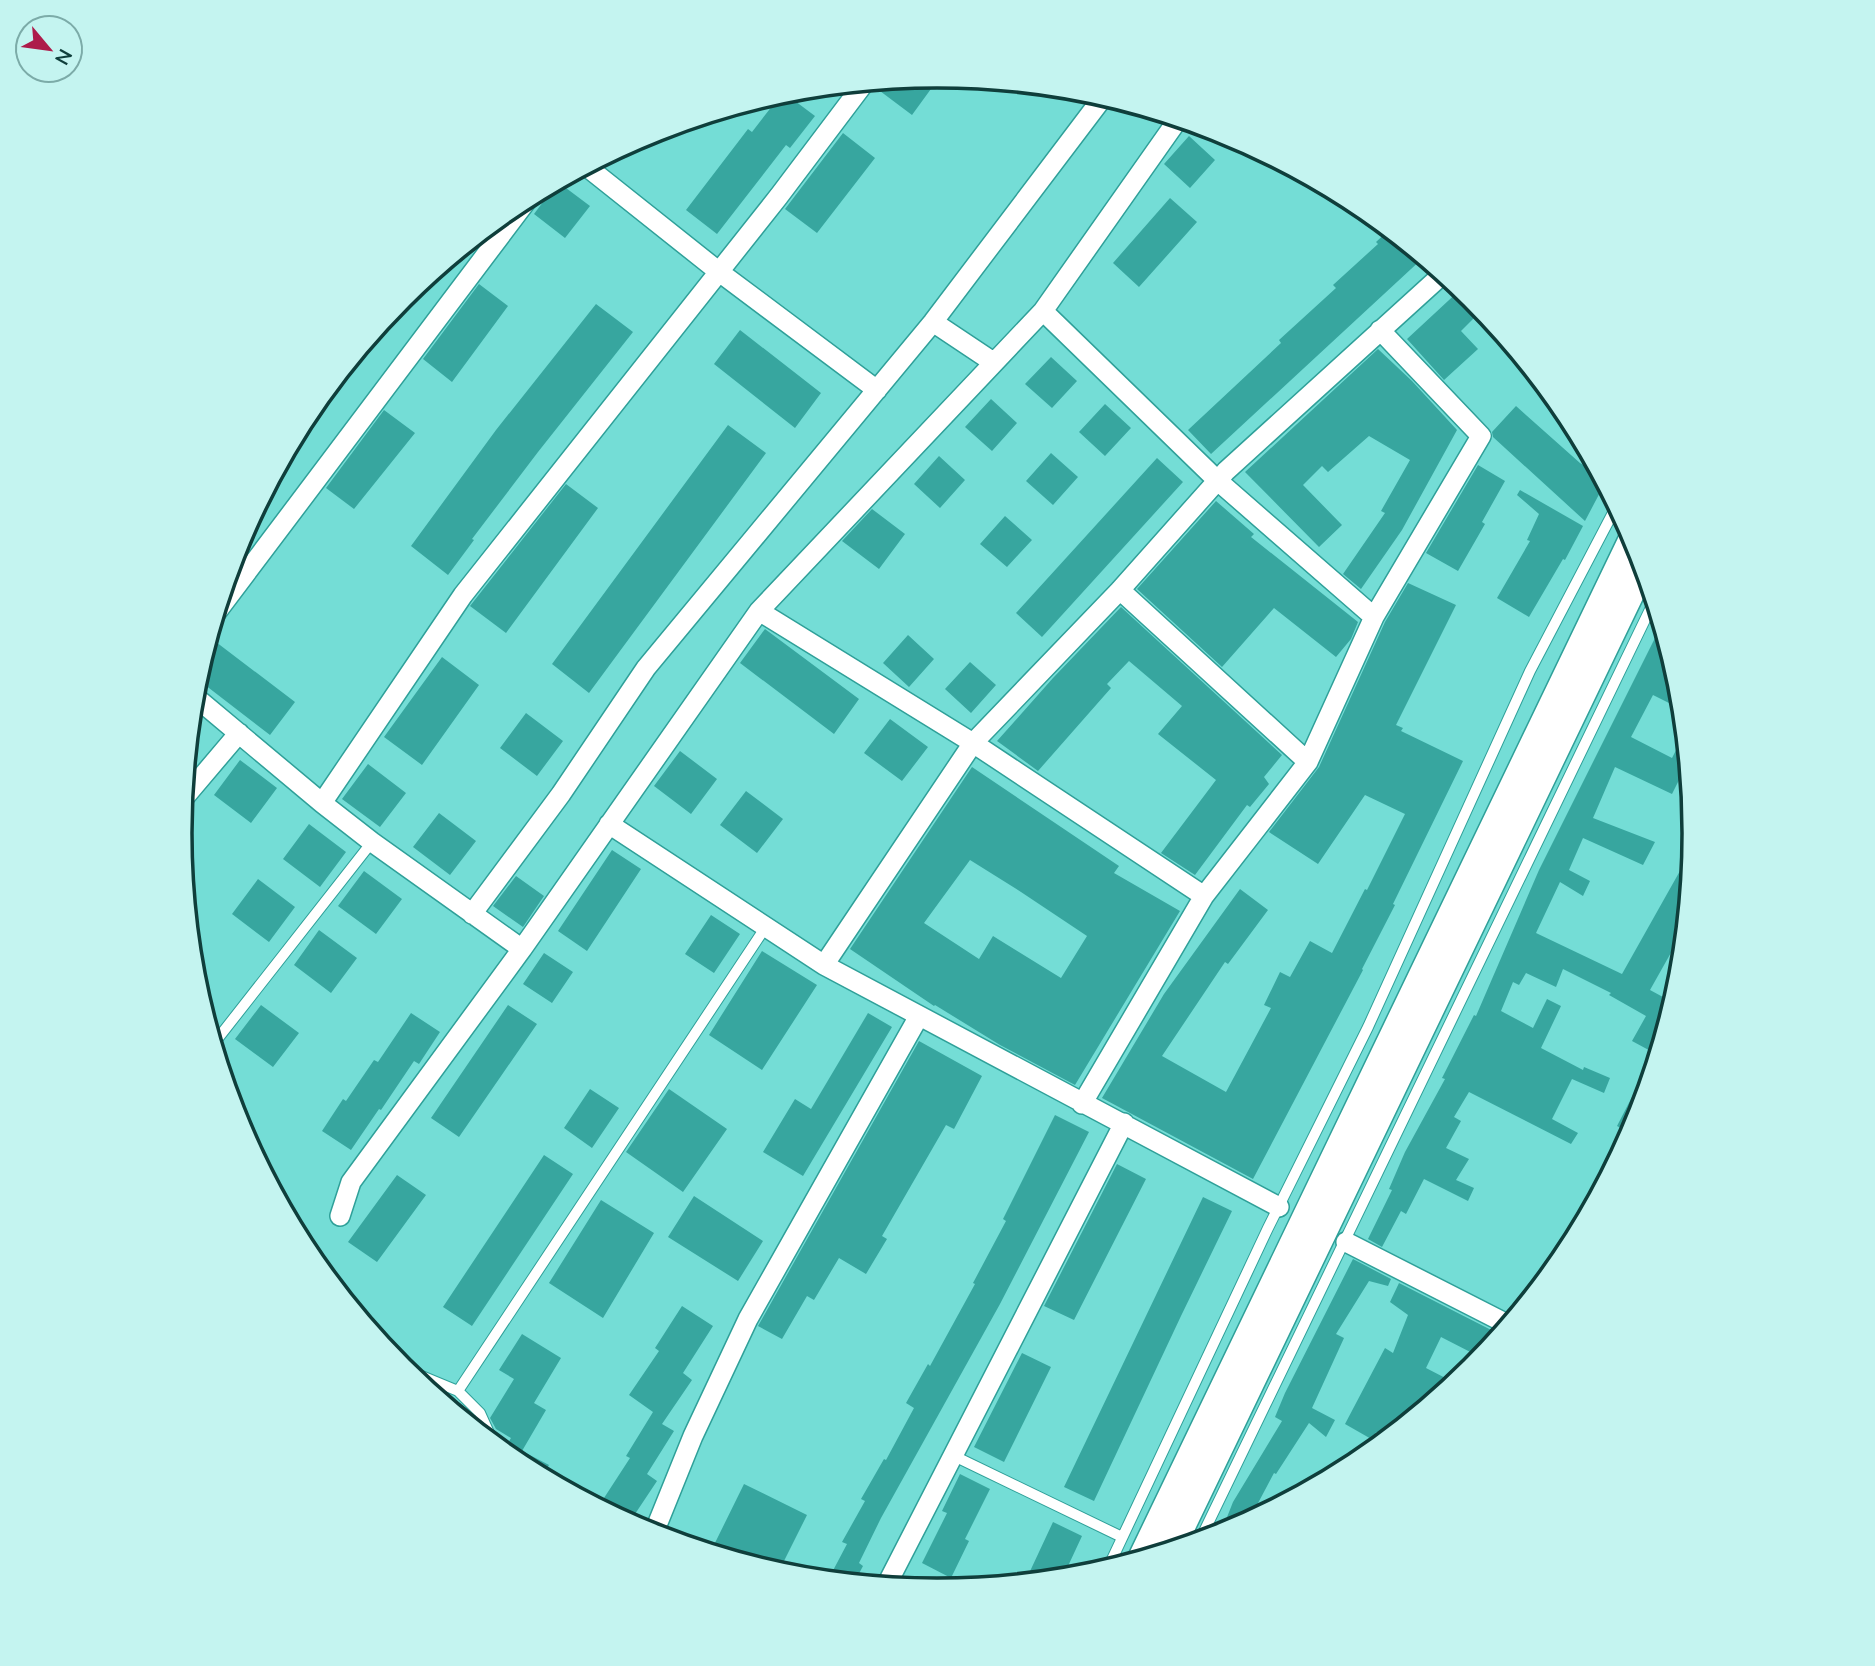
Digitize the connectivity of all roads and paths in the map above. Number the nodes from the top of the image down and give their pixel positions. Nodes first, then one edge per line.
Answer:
1 (857, 92) edge
2 (1097, 105) edge
3 (1173, 126) edge
4 (593, 172) edge
5 (510, 222) edge
6 (718, 271) junction
7 (1436, 280) edge
8 (1043, 311) junction
9 (933, 322) junction
10 (1380, 330) junction
11 (993, 362) junction
12 (877, 390) junction
13 (1218, 481) junction
14 (1612, 515) edge
15 (1627, 551) edge
16 (1637, 578) edge
17 (1120, 590) junction
18 (233, 591) edge
19 (1648, 610) edge
20 (759, 611) junction
21 (1374, 617) junction
22 (203, 704) edge
23 (239, 733) junction
24 (973, 743) junction
25 (1308, 762) junction
26 (194, 786) edge
27 (322, 803) junction
28 (610, 824) junction
29 (372, 842) junction
30 (1204, 896) junction
31 (472, 914) junction
32 (765, 928) junction
33 (522, 949) junction
34 (824, 965) junction
35 (919, 1016) junction
36 (220, 1036) edge
37 (1082, 1104) junction
38 (1124, 1124) junction
39 (1279, 1207) junction
40 (340, 1216) dead end
41 (1346, 1242) junction
42 (1501, 1321) edge
43 (432, 1380) edge
44 (458, 1391) junction
45 (485, 1425) edge
46 (951, 1455) junction
47 (657, 1524) edge
48 (1206, 1528) edge
49 (1122, 1537) junction
50 (1174, 1540) edge
51 (1147, 1548) edge
52 (1113, 1557) edge
53 (890, 1577) edge

1 - 6 street
2 - 9 street
3 - 8 street
4 - 6 street
5 - 18 street
6 - 12 street
6 - 27 street
7 - 10 street
8 - 11 street
8 - 13 street
9 - 11 street
9 - 12 street
10 - 13 street
10 - 21 street
11 - 20 street
12 - 31 street
13 - 17 street
13 - 21 street
14 - 39 lane
15 - 51 main road
16 - 50 main road
17 - 24 street
17 - 25 street
19 - 41 lane
20 - 24 street
20 - 28 street
21 - 25 street
22 - 23 street
23 - 26 street
23 - 27 street
24 - 30 street
24 - 34 street
25 - 30 street
27 - 29 street
28 - 32 street
28 - 33 street
29 - 31 street
29 - 36 lane
30 - 37 street
31 - 33 street
32 - 34 street
32 - 44 lane
33 - 40 street
34 - 35 street
35 - 37 street
35 - 47 street
37 - 38 street
38 - 39 street
38 - 46 street
39 - 49 lane
41 - 42 street
41 - 48 lane
43 - 44 lane
44 - 45 lane
46 - 49 lane
46 - 53 street
49 - 52 lane

